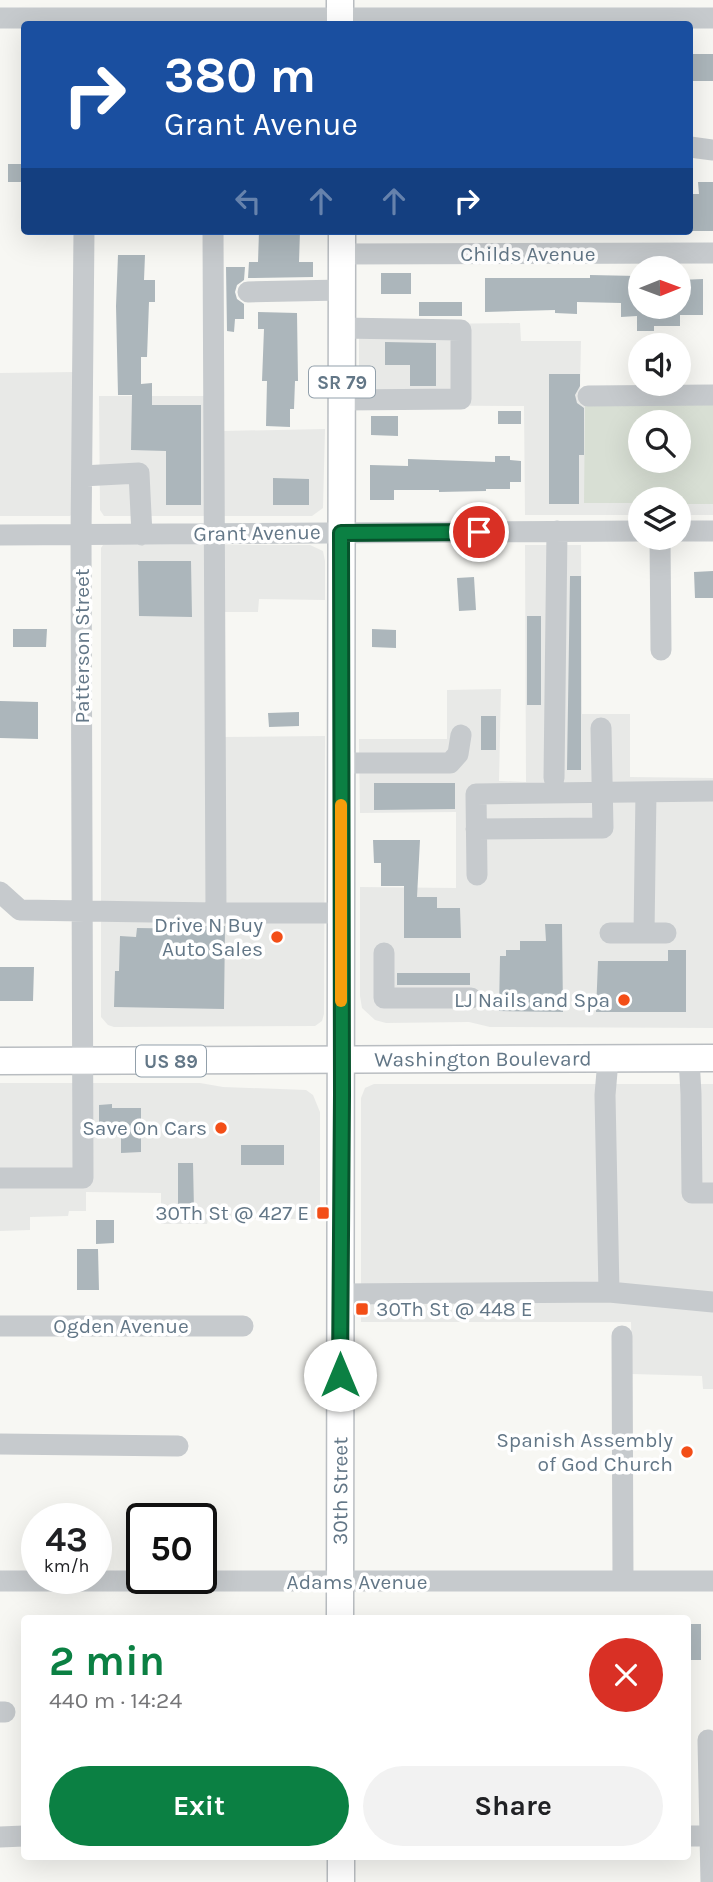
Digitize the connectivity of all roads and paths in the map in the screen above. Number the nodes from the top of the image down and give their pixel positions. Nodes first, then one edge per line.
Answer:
1 (443, 9) edge
2 (501, 9) edge
3 (80, 14) edge
4 (216, 14) edge
5 (340, 14) edge
6 (0, 18) edge
7 (713, 18) edge
8 (693, 147) edge
9 (713, 150) edge
10 (83, 235) edge
11 (213, 235) edge
12 (342, 243) edge
13 (713, 253) edge
14 (342, 290) junction
15 (248, 292) dead end
16 (342, 328) junction
17 (713, 395) edge
18 (587, 396) dead end
19 (342, 400) junction
20 (82, 476) junction
21 (557, 531) junction
22 (628, 531) edge
23 (691, 531) edge
24 (713, 531) edge
25 (341, 533) junction
26 (213, 534) junction
27 (0, 535) edge
28 (142, 535) junction
29 (81, 536) junction
30 (660, 550) edge
31 (661, 650) dead end
32 (601, 728) dead end
33 (461, 735) dead end
34 (341, 763) junction
35 (554, 778) dead end
36 (713, 791) edge
37 (602, 792) junction
38 (638, 792) junction
39 (476, 829) junction
40 (477, 875) dead end
41 (0, 892) edge
42 (83, 910) junction
43 (216, 913) junction
44 (341, 913) junction
45 (610, 933) dead end
46 (644, 933) junction
47 (666, 933) dead end
48 (384, 953) dead end
49 (471, 998) dead end
50 (701, 1058) edge
51 (608, 1060) junction
52 (0, 1061) edge
53 (84, 1061) junction
54 (342, 1061) junction
55 (0, 1178) edge
56 (713, 1193) edge
57 (609, 1292) junction
58 (340, 1294) junction
59 (713, 1302) edge
60 (0, 1326) edge
61 (243, 1326) dead end
62 (622, 1336) dead end
63 (0, 1444) edge
64 (178, 1446) dead end
65 (0, 1581) edge
66 (623, 1581) junction
67 (713, 1581) edge
68 (340, 1582) junction
69 (340, 1615) edge
70 (708, 1740) dead end
71 (21, 1836) edge
72 (691, 1836) edge
73 (712, 1836) edge
74 (0, 1837) edge
75 (341, 1860) edge
76 (341, 1882) edge
77 (711, 1882) edge

1 - 2 street
1 - 5 street
2 - 7 street
3 - 4 street
3 - 6 street
4 - 5 street
8 - 9 street
10 - 20 street, Patterson Street
11 - 26 street
12 - 13 street, Childs Avenue
12 - 14 main road, 30th Street / SR 79
14 - 15 street
14 - 16 main road, 30th Street / SR 79
16 - 19 main road, 30th Street / SR 79
16 - 19 street
17 - 18 street
19 - 25 main road, 30th Street / SR 79
20 - 28 street
20 - 29 street, Patterson Street
21 - 22 street, Grant Avenue
21 - 25 street, Grant Avenue
21 - 35 street
23 - 24 street
25 - 26 street, Grant Avenue
25 - 34 main road, 30th Street / SR 79
26 - 28 street, Grant Avenue
26 - 43 street
27 - 29 street, Grant Avenue
28 - 29 street, Grant Avenue
29 - 42 street, Patterson Street
30 - 31 street
32 - 37 street
33 - 34 street
34 - 44 main road, 30th Street / SR 79
36 - 38 street
37 - 38 street
37 - 39 street
37 - 39 street
38 - 46 street
39 - 40 street
41 - 42 street
42 - 43 street
42 - 53 street, Patterson Street
43 - 44 street
44 - 54 main road, 30th Street / SR 79
45 - 46 street
46 - 47 street
48 - 49 street
50 - 51 main road, Washington Boulevard / US 89
50 - 56 street
51 - 54 main road, Washington Boulevard / US 89
51 - 57 street
52 - 53 main road, Washington Boulevard / US 89
53 - 54 main road, Washington Boulevard / US 89
53 - 55 street, Patterson Street
54 - 58 main road, 30th Street / SR 79
57 - 58 street
57 - 59 street
58 - 68 main road, 30th Street / SR 79
60 - 61 street, Ogden Avenue
62 - 66 street
63 - 64 street
65 - 68 street, Adams Avenue
66 - 67 street, Adams Avenue
66 - 68 street, Adams Avenue
68 - 69 main road, 30th Street / SR 79
70 - 73 street
71 - 74 street
72 - 73 street
73 - 77 street
75 - 76 main road

